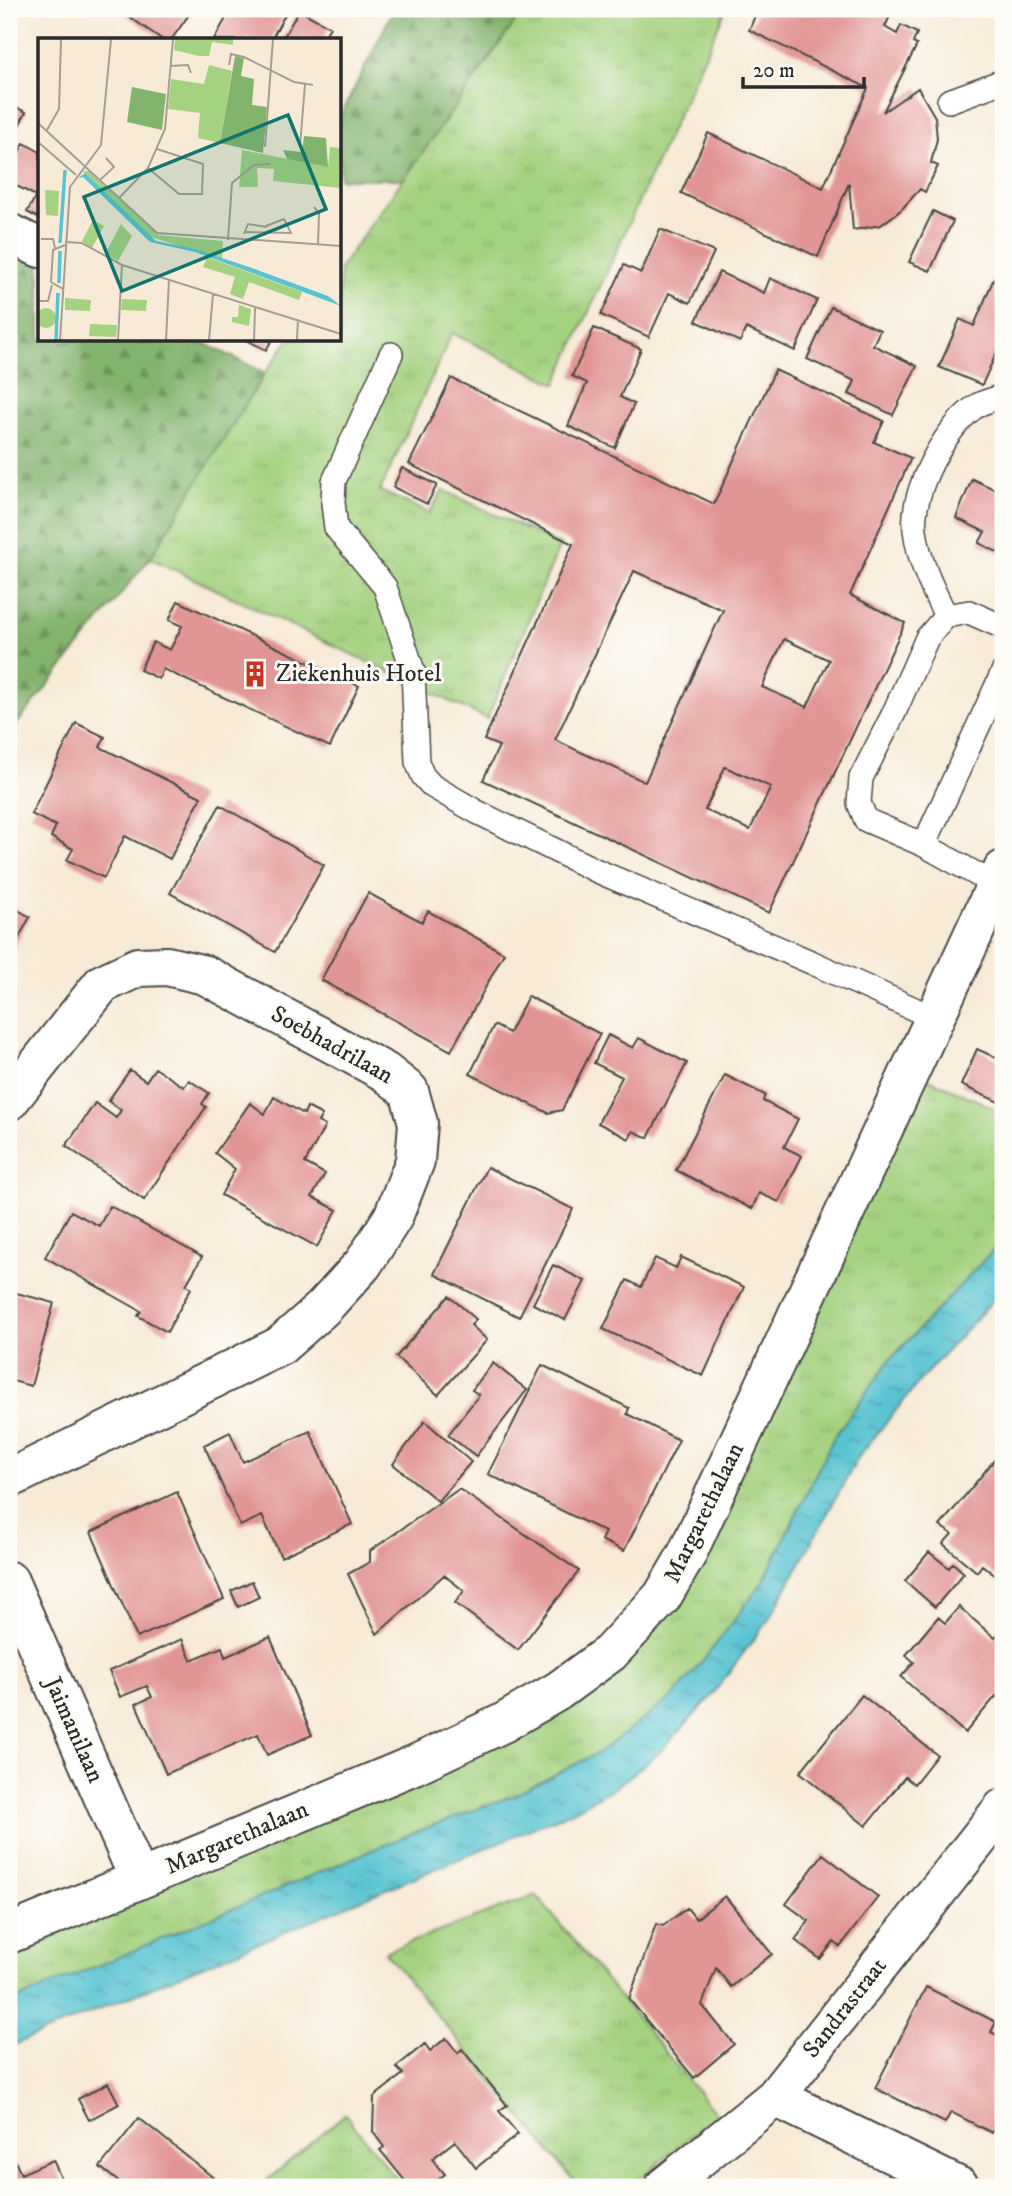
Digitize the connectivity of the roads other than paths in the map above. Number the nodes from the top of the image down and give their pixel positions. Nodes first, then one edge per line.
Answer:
1 (1003, 81) edge
2 (949, 101) dead end
3 (9, 233) edge
4 (38, 247) edge
5 (391, 354) dead end
6 (1003, 397) edge
7 (946, 616) junction
8 (1003, 627) edge
9 (1003, 672) edge
10 (924, 845) junction
11 (1000, 878) edge
12 (934, 1018) junction
13 (9, 1101) edge
14 (9, 1479) edge
15 (9, 1580) edge
16 (1003, 1808) edge
17 (139, 1879) junction
18 (9, 1934) edge
19 (775, 2097) junction
20 (664, 2187) edge
21 (960, 2187) edge

1 - 2 lane
3 - 4 street
5 - 12 lane
6 - 7 lane
7 - 8 lane
7 - 10 lane
9 - 10 lane
10 - 11 lane
11 - 12 street, Margarethalaan
12 - 17 street, Margarethalaan
13 - 14 street, Soebhadrilaan
15 - 17 street, Jaimanilaan
16 - 19 street, Sandrastraat
17 - 18 street, Margarethalaan
19 - 20 street, Sandrastraat
19 - 21 street

